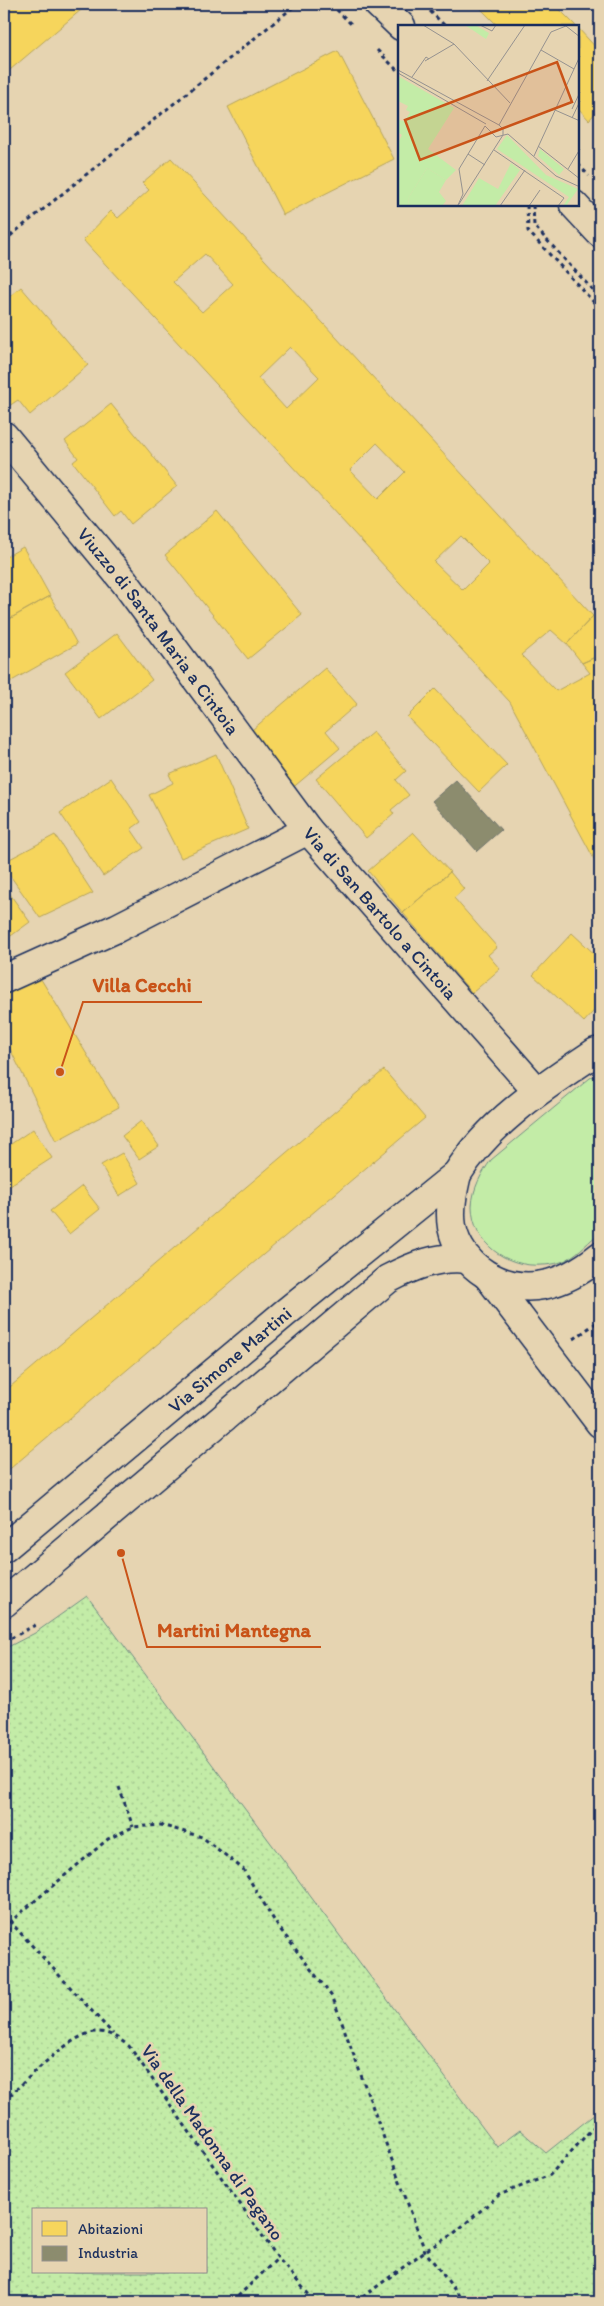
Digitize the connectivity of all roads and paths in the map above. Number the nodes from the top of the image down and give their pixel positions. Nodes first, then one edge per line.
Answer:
1 (297, 4) edge
2 (378, 4) edge
3 (428, 9) dead end
4 (400, 25) edge
5 (444, 25) edge
6 (527, 206) edge
7 (533, 206) edge
8 (575, 206) edge
9 (600, 233) edge
10 (4, 241) edge
11 (600, 298) edge
12 (600, 309) edge
13 (4, 436) edge
14 (308, 830) junction
15 (4, 979) edge
16 (599, 1050) edge
17 (538, 1091) junction
18 (457, 1174) junction
19 (600, 1256) edge
20 (478, 1267) junction
21 (600, 1320) edge
22 (572, 1341) dead end
23 (600, 1423) edge
24 (4, 1548) edge
25 (4, 1603) edge
26 (39, 1624) dead end
27 (4, 1642) edge
28 (119, 1787) dead end
29 (133, 1827) junction
30 (4, 1915) edge
31 (10, 1922) junction
32 (4, 1955) edge
33 (114, 2035) junction
34 (4, 2101) edge
35 (600, 2120) edge
36 (425, 2251) junction
37 (278, 2258) junction
38 (232, 2302) edge
39 (315, 2302) edge
40 (356, 2302) edge
41 (464, 2302) edge

1 - 10 path
2 - 4 street
3 - 5 path
6 - 12 path
7 - 11 path
8 - 9 street
13 - 14 street, Viuzzo di Santa Maria a Cintoia
14 - 15 street, Via di San Bartolo a Cintoia
14 - 17 street, Via di San Bartolo a Cintoia
16 - 17 street, Via Simone Martini
17 - 18 street, Via Simone Martini
18 - 20 street, Via Simone Martini
18 - 24 street, Via Simone Martini
19 - 20 street
20 - 23 street, Via Simone Martini
20 - 25 street
21 - 22 path
26 - 27 path
28 - 29 path
29 - 31 path
29 - 36 path
30 - 31 path, Via della Madonna di Pagano
31 - 32 path
31 - 33 path, Via della Madonna di Pagano
33 - 34 path
33 - 37 path, Via della Madonna di Pagano
35 - 36 path
36 - 40 path
36 - 41 path
37 - 38 path
37 - 39 path, Via della Madonna di Pagano

